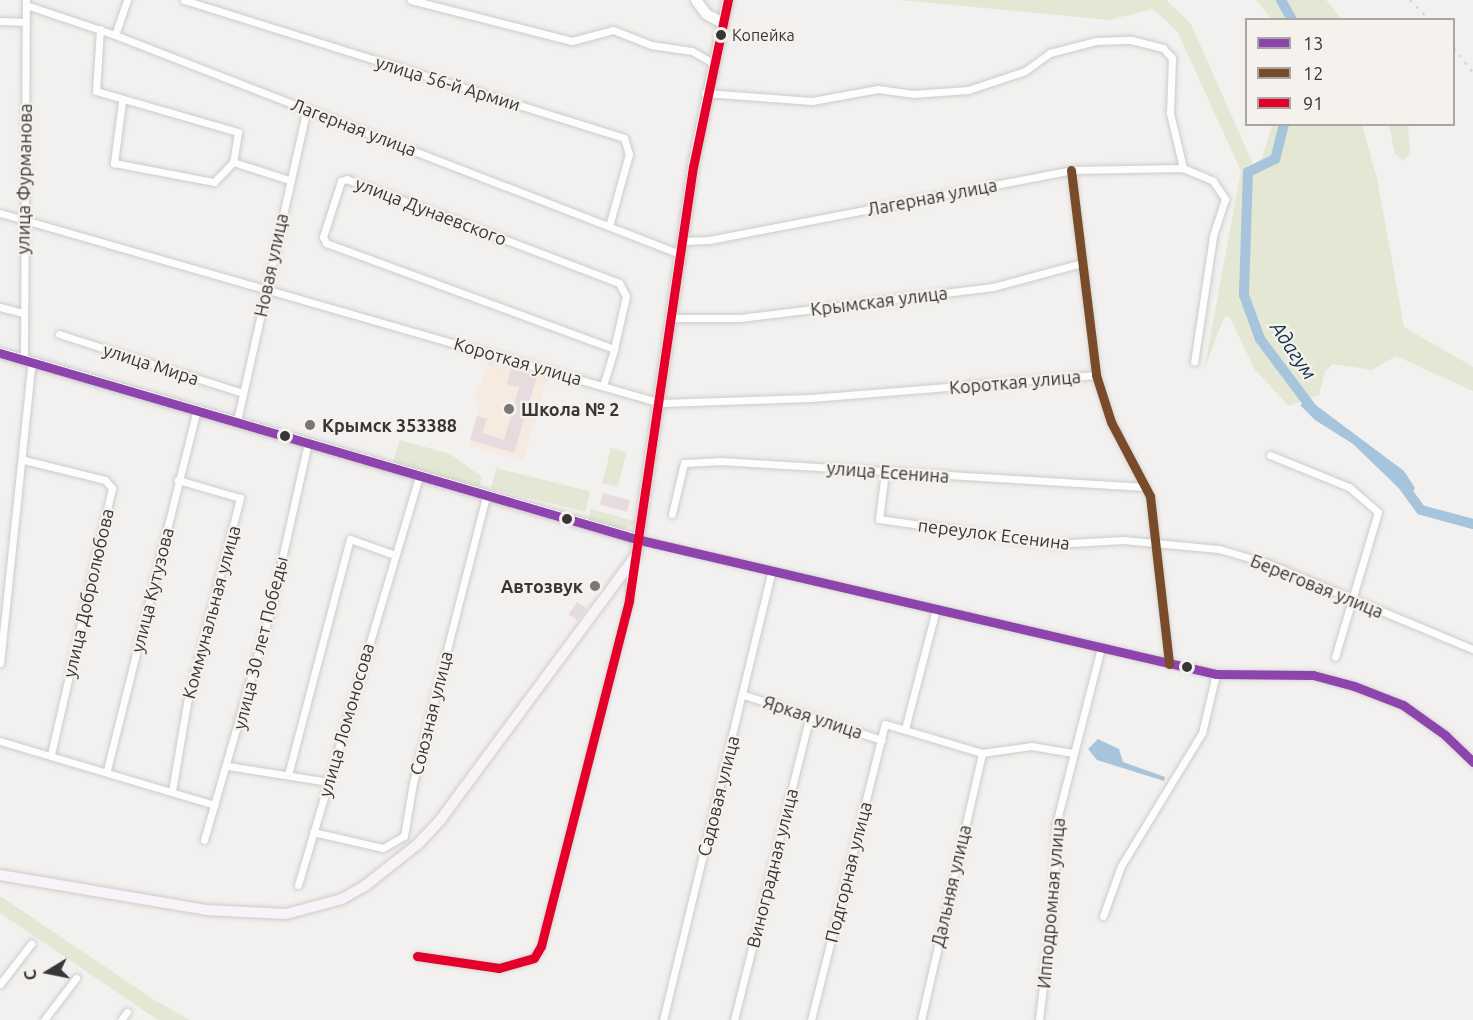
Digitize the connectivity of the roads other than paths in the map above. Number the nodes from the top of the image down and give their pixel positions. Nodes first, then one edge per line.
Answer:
1 (127, 0) edge
2 (184, 0) edge
3 (411, 0) edge
4 (696, 0) edge
5 (26, 3) edge
6 (726, 5) edge
7 (0, 21) edge
8 (26, 22) junction
9 (722, 22) junction
10 (100, 29) junction
11 (115, 35) junction
12 (711, 62) junction
13 (705, 93) junction
14 (122, 102) junction
15 (307, 109) junction
16 (233, 162) junction
17 (1183, 168) junction
18 (1071, 170) junction
19 (289, 180) junction
20 (0, 213) edge
21 (24, 220) junction
22 (609, 226) junction
23 (682, 241) junction
24 (680, 254) junction
25 (1082, 263) junction
26 (266, 288) junction
27 (0, 307) edge
28 (23, 313) junction
29 (672, 318) junction
30 (58, 334) dead end
31 (614, 349) junction
32 (0, 353) edge
33 (28, 360) junction
34 (1194, 362) dead end
35 (1096, 375) junction
36 (603, 386) junction
37 (243, 393) junction
38 (661, 403) junction
39 (197, 410) junction
40 (237, 421) junction
41 (308, 443) junction
42 (1270, 455) dead end
43 (24, 460) junction
44 (885, 472) junction
45 (418, 477) junction
46 (178, 480) junction
47 (1145, 487) junction
48 (486, 496) junction
49 (672, 514) dead end
50 (639, 540) junction
51 (1156, 543) junction
52 (395, 555) junction
53 (631, 564) junction
54 (772, 571) junction
55 (1350, 600) junction
56 (936, 609) junction
57 (1101, 648) junction
58 (1473, 649) edge
59 (1335, 657) dead end
60 (0, 663) edge
61 (1169, 664) junction
62 (1216, 674) junction
63 (744, 695) junction
64 (810, 716) junction
65 (885, 724) joint
66 (905, 729) junction
67 (882, 740) junction
68 (0, 741) edge
69 (982, 753) junction
70 (1073, 753) junction
71 (51, 755) junction
72 (1473, 762) edge
73 (228, 766) junction
74 (107, 770) junction
75 (288, 774) junction
76 (328, 782) junction
77 (172, 790) junction
78 (215, 805) junction
79 (313, 832) junction
80 (204, 840) dead end
81 (0, 875) edge
82 (298, 885) dead end
83 (1102, 916) dead end
84 (31, 944) dead end
85 (417, 956) dead end
86 (76, 978) dead end
87 (0, 984) edge
88 (127, 1012) dead end
89 (44, 1020) edge
90 (121, 1020) edge
91 (663, 1020) edge
92 (734, 1020) edge
93 (811, 1020) edge
94 (921, 1020) edge
95 (1039, 1020) edge

1 - 11 street
2 - 22 street, улица 56-й Армии
3 - 12 street
4 - 9 main road
5 - 8 street, улица Фурманова
5 - 10 street, Лагерная улица
6 - 9 main road
7 - 8 street
8 - 21 street, улица Фурманова
9 - 12 main road
10 - 11 street, Лагерная улица
10 - 14 street
11 - 15 street, Лагерная улица
12 - 13 main road
13 - 17 street
13 - 23 main road
14 - 16 street
14 - 16 street
15 - 19 street, Новая улица
15 - 22 street, Лагерная улица
16 - 19 street
17 - 18 street, Лагерная улица
17 - 34 street
18 - 23 street, Лагерная улица
18 - 25 street
19 - 26 street, Новая улица
20 - 21 street, Короткая улица
21 - 26 street, Короткая улица
21 - 28 street, улица Фурманова
22 - 24 street, Лагерная улица
23 - 24 main road
24 - 29 main road
25 - 29 street, Крымская улица
25 - 35 street
26 - 36 street, Короткая улица
26 - 37 street, Новая улица
27 - 28 street
28 - 33 street, улица Фурманова
29 - 38 main road
30 - 37 street, улица Мира
31 - 31 street, улица Дунаевского
31 - 36 street
32 - 33 main road
33 - 39 main road
33 - 43 street, улица Фурманова
35 - 38 street, Короткая улица
35 - 47 street
36 - 38 street, Короткая улица
37 - 40 street, Новая улица
38 - 50 main road
39 - 40 main road
39 - 46 street, улица Кутузова
40 - 41 main road
41 - 45 main road
41 - 73 street, улица 30 лет Победы
42 - 55 street
43 - 60 street, улица Фурманова
43 - 71 street, улица Добролюбова
44 - 47 street, улица Есенина
44 - 49 street, улица Есенина
44 - 51 street, переулок Есенина
45 - 48 main road
45 - 52 street, улица Ломоносова
46 - 74 street, улица Кутузова
46 - 77 street, Коммунальная улица
47 - 51 street
48 - 50 main road
48 - 79 street, Союзная улица
50 - 53 main road
50 - 54 street
51 - 55 street, Береговая улица
51 - 61 street
52 - 75 street
52 - 76 street, улица Ломоносова
53 - 81 main road
53 - 85 street
54 - 56 street
54 - 63 street, Садовая улица
55 - 58 street, Береговая улица
55 - 59 street
56 - 57 street
56 - 66 street
57 - 61 street
57 - 70 street, Ипподромная улица
61 - 62 street
62 - 72 street
62 - 83 street
63 - 64 street, Яркая улица
63 - 91 street, Садовая улица
64 - 67 street, Яркая улица
64 - 92 street, Виноградная улица
65 - 66 street, Яркая улица
65 - 67 street, Подгорная улица
66 - 69 street, Яркая улица
67 - 93 street, Подгорная улица
68 - 71 street
69 - 70 street, Яркая улица
69 - 94 street, Дальняя улица
70 - 95 street, Ипподромная улица
71 - 74 street
73 - 75 street
73 - 78 street, улица 30 лет Победы
74 - 77 street
75 - 76 street
76 - 79 street, улица Ломоносова
77 - 78 street
78 - 80 street, улица 30 лет Победы
79 - 82 street, улица Ломоносова
84 - 87 street
86 - 89 street
88 - 90 street

